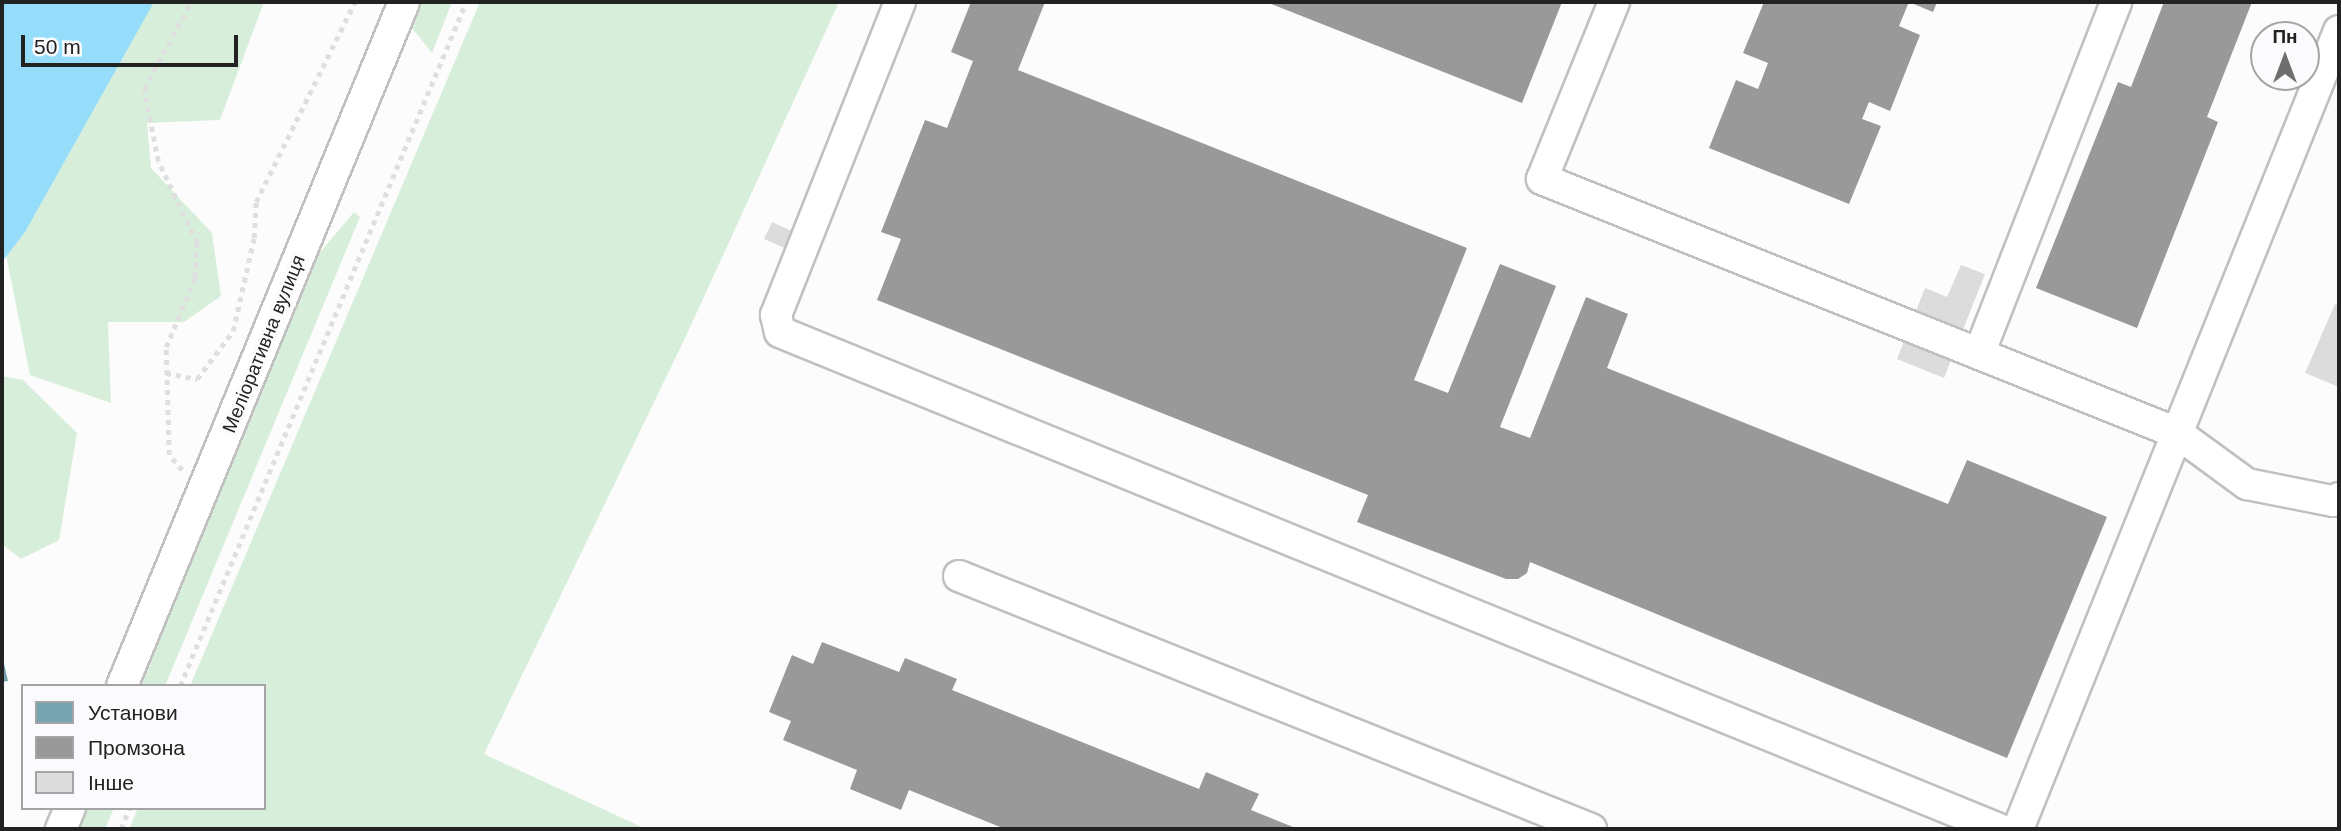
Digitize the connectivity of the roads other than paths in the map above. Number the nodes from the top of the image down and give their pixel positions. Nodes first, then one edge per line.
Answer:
1 (404, 2) edge
2 (900, 2) edge
3 (1614, 2) edge
4 (2116, 2) edge
5 (2339, 31) edge
6 (1979, 354) junction
7 (2177, 433) junction
8 (2339, 498) edge
9 (959, 576) dead end
10 (123, 684) edge
11 (69, 810) edge
12 (61, 829) edge
13 (1591, 829) edge
14 (1998, 829) edge
15 (2018, 829) edge

1 - 10 street, Меліоративна вулиця
2 - 14 street
3 - 6 street
4 - 6 street
5 - 7 street
6 - 7 street
7 - 8 street
7 - 15 street
9 - 13 street
11 - 12 street

